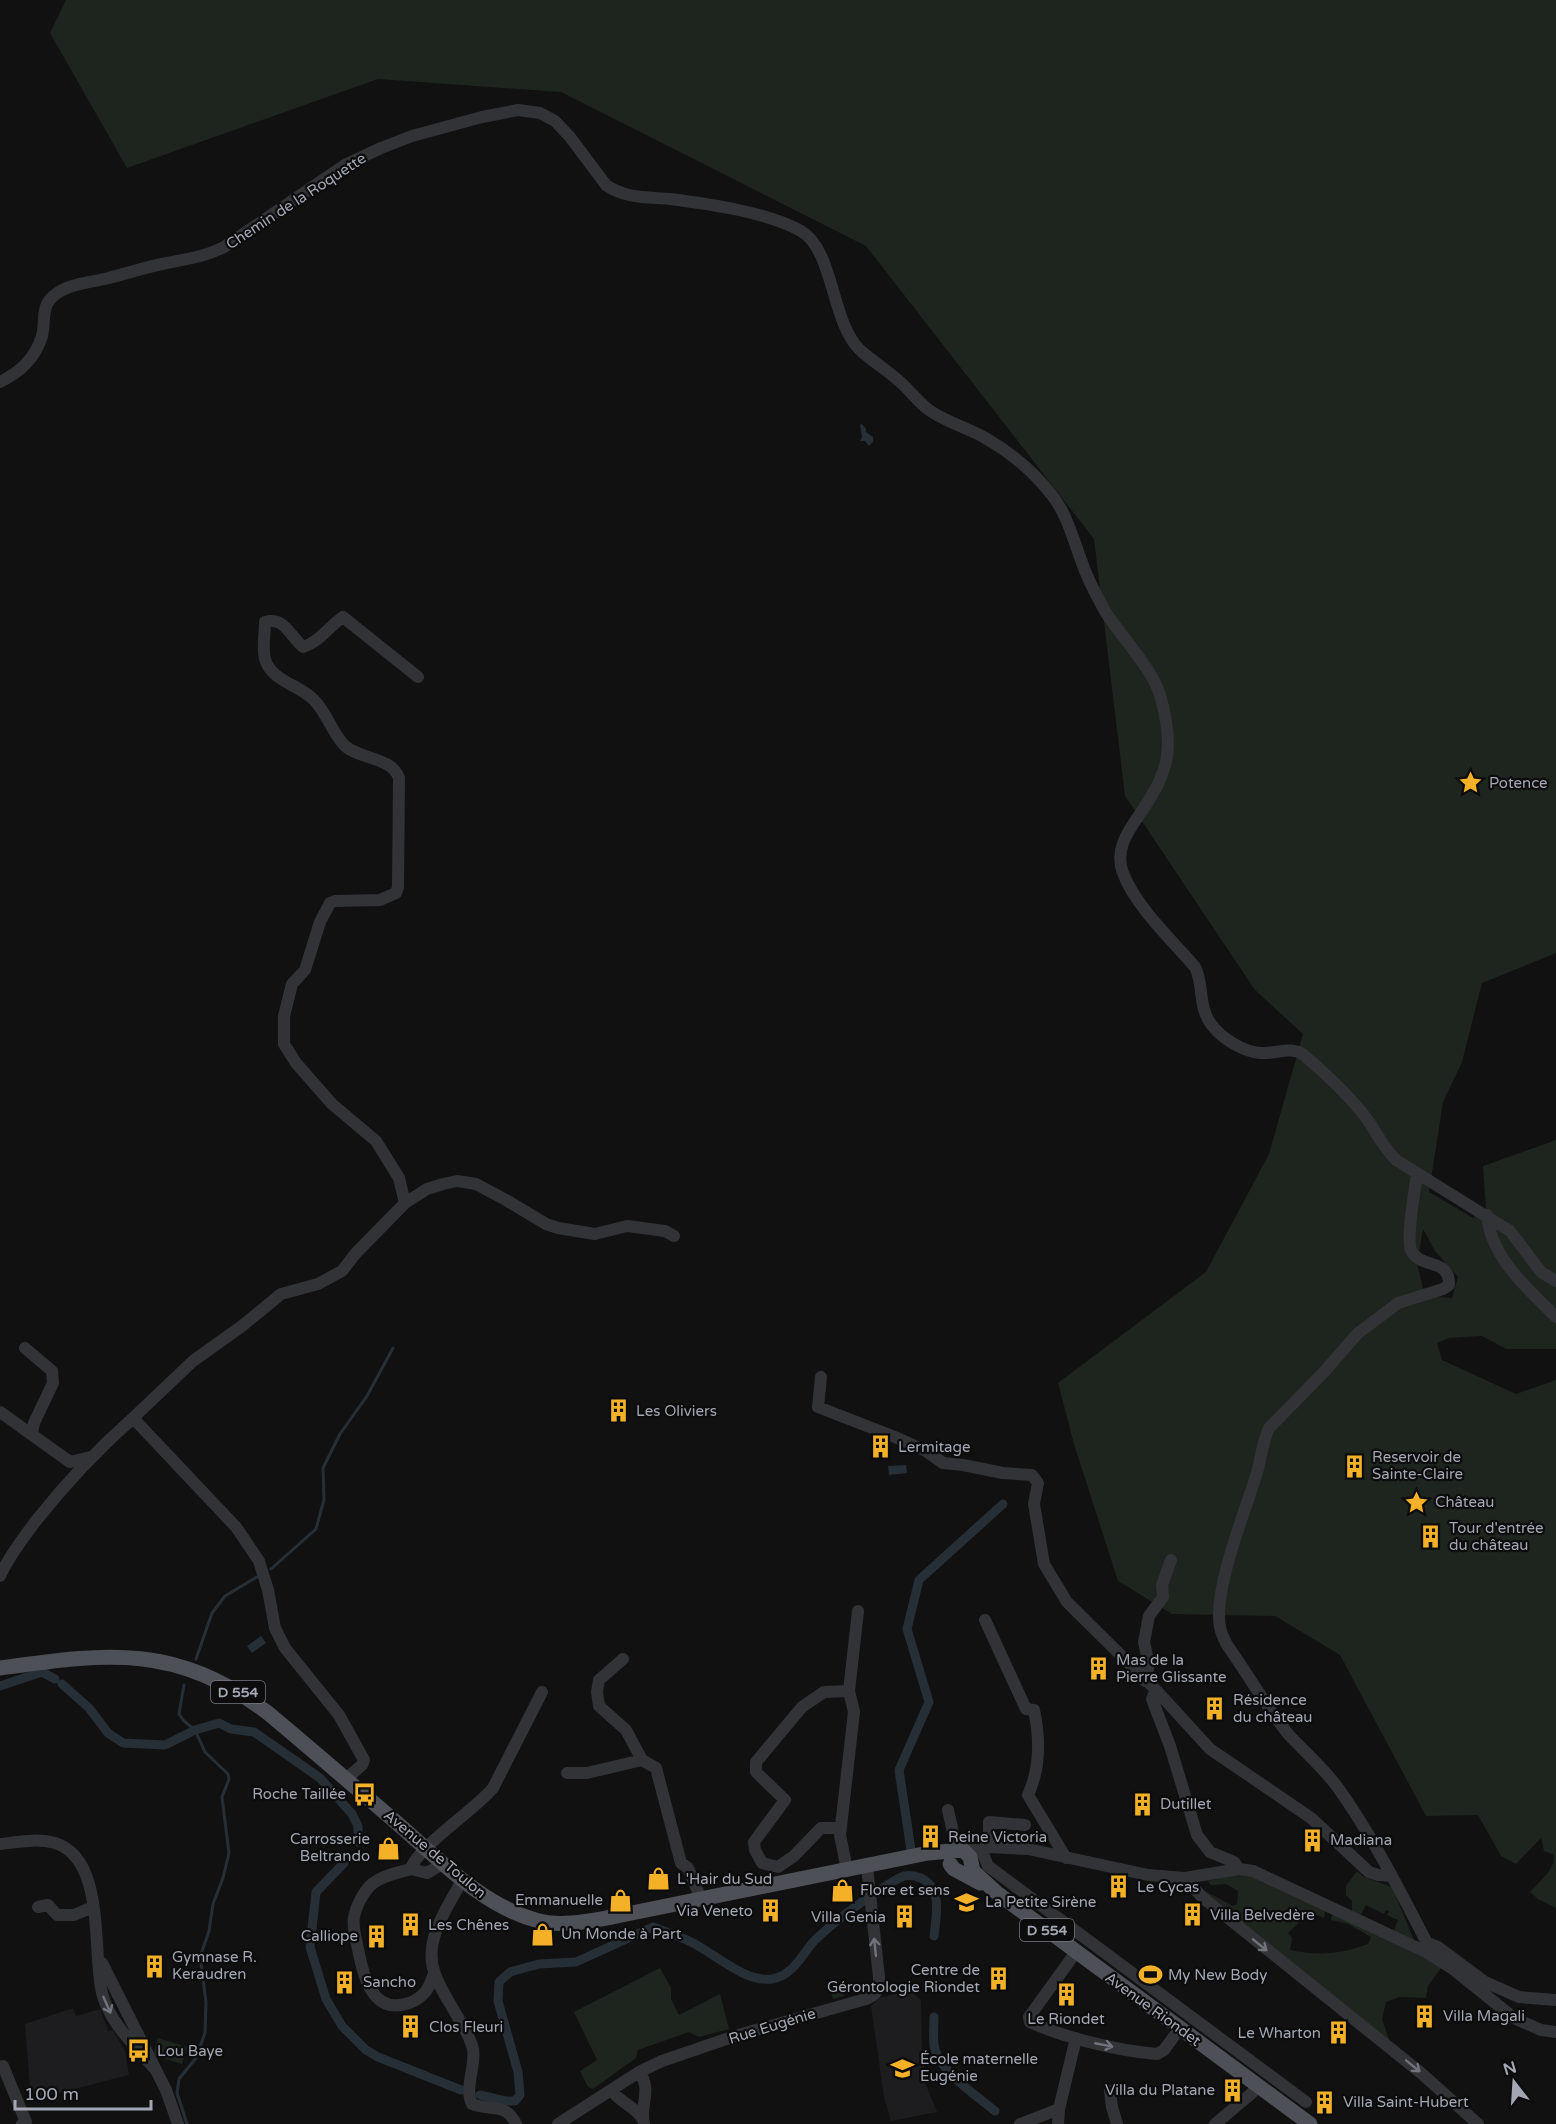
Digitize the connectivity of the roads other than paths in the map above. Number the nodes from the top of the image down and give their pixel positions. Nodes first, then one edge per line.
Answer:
1 (0, 382) edge
2 (418, 676) dead end
3 (1417, 1174) junction
4 (405, 1203) junction
5 (1486, 1215) junction
6 (674, 1236) dead end
7 (1556, 1281) edge
8 (1556, 1317) edge
9 (25, 1348) dead end
10 (821, 1377) dead end
11 (0, 1412) edge
12 (133, 1418) junction
13 (32, 1434) junction
14 (90, 1457) junction
15 (1171, 1560) dead end
16 (0, 1576) edge
17 (858, 1611) dead end
18 (986, 1620) dead end
19 (623, 1659) dead end
20 (0, 1668) edge
21 (1145, 1681) junction
22 (1156, 1690) junction
23 (849, 1691) junction
24 (542, 1692) dead end
25 (642, 1760) junction
26 (567, 1773) dead end
27 (346, 1779) junction
28 (948, 1810) dead end
29 (1024, 1825) dead end
30 (841, 1828) junction
31 (0, 1844) edge
32 (426, 1848) junction
33 (967, 1855) junction
34 (1065, 1858) junction
35 (444, 1863) junction
36 (867, 1867) junction
37 (411, 1869) junction
38 (1239, 1869) junction
39 (847, 1870) junction
40 (1392, 1876) junction
41 (1185, 1878) junction
42 (462, 1879) junction
43 (701, 1899) junction
44 (38, 1907) dead end
45 (93, 1907) junction
46 (1426, 1947) junction
47 (1076, 1952) junction
48 (434, 1973) junction
49 (1556, 2000) edge
50 (1180, 2028) junction
51 (1556, 2032) edge
52 (1076, 2038) junction
53 (0, 2067) edge
54 (639, 2072) junction
55 (1258, 2086) junction
56 (612, 2091) junction
57 (1110, 2091) dead end
58 (644, 2101) junction
59 (1306, 2102) dead end
60 (630, 2107) junction
61 (1059, 2109) junction
62 (644, 2121) edge
63 (22, 2124) edge
64 (178, 2124) edge
65 (516, 2124) edge
66 (558, 2124) edge
67 (1020, 2124) edge
68 (1058, 2124) edge
69 (1117, 2124) edge
70 (1215, 2124) edge
71 (1310, 2124) edge
72 (1478, 2124) edge

1 - 3 street, Chemin de la Roquette
2 - 4 street
3 - 5 street, Chemin de la Roquette
3 - 40 street
4 - 6 street
4 - 12 street
5 - 7 street, Chemin de la Roquette
5 - 8 street
9 - 13 street
10 - 21 street
11 - 13 street
12 - 14 street
12 - 27 street
13 - 14 street
14 - 16 street
15 - 21 street
17 - 23 street
18 - 34 street
19 - 25 street
20 - 27 main road, Avenue de Toulon / D 554
21 - 22 street
22 - 38 street
22 - 40 street
23 - 30 street
23 - 30 street
24 - 32 street
25 - 26 street
25 - 43 street
27 - 32 main road, Avenue de Toulon / D 554
28 - 33 street
29 - 33 street
30 - 39 street
31 - 45 street
32 - 35 main road, Avenue de Toulon / D 554
32 - 37 street
33 - 34 street
33 - 36 main road, Avenue de Toulon / D 554
33 - 47 main road, Avenue Riondet / D 554
33 - 59 street
34 - 41 street
35 - 37 street
35 - 42 main road, Avenue de Toulon / D 554
36 - 39 main road, Avenue de Toulon / D 554
54 -> 36 street, Rue Eugénie
37 - 48 street
38 - 41 street
38 - 46 street
39 - 43 main road, Avenue de Toulon / D 554
40 - 46 street
41 -> 72 street
42 - 43 main road, Avenue de Toulon / D 554
42 - 48 street
44 - 45 street
45 - 64 street
46 - 49 street
46 - 51 street
47 - 50 main road, Avenue Riondet / D 554
47 - 52 street
48 - 65 street
52 -> 50 street
50 - 55 main road, Avenue Riondet / D 554
52 - 61 street
53 - 63 street
54 - 56 street, Rue Eugénie
54 - 58 street
55 - 70 street
55 - 71 main road, Avenue Riondet / D 554
56 - 60 street
56 - 66 street, Rue Eugénie
57 - 69 street
58 - 60 street
58 - 62 street
60 - 62 street
61 - 67 street
61 - 68 street

